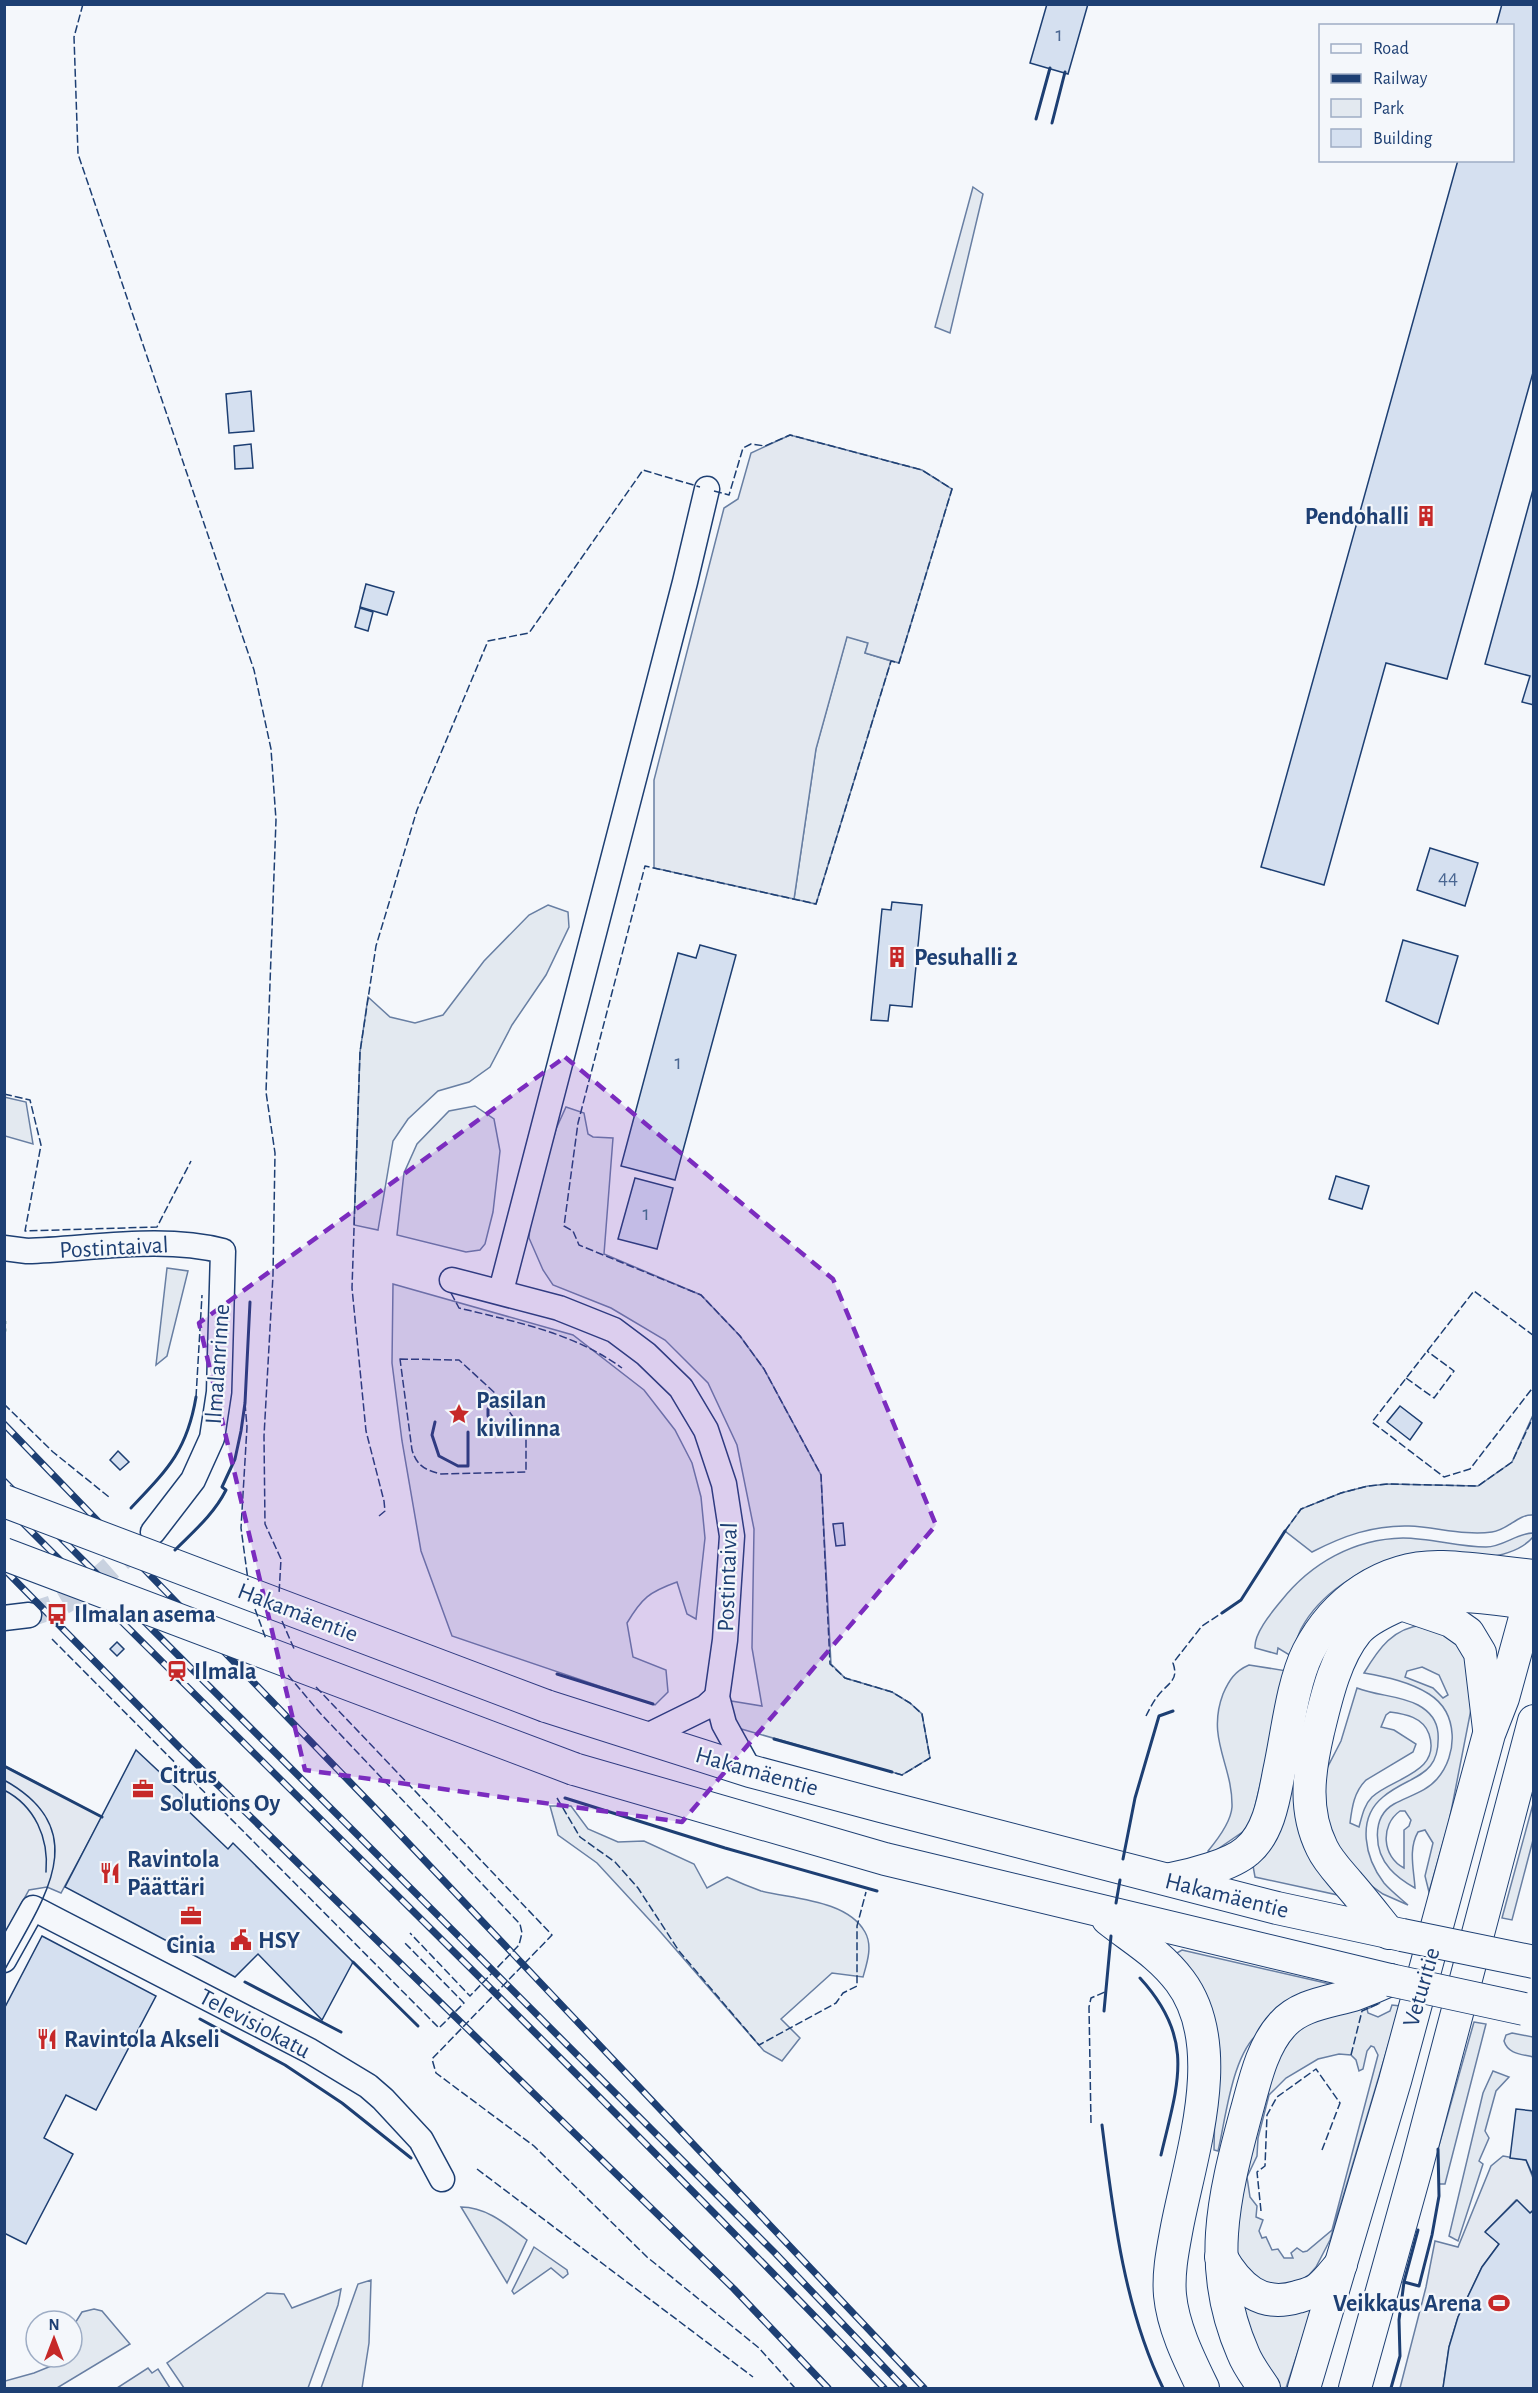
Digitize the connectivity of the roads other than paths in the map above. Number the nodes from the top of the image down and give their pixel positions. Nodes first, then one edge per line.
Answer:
1 (707, 489) dead end
2 (4, 1248) edge
3 (223, 1251) joint
4 (452, 1280) dead end
5 (501, 1291) junction
6 (4, 1502) edge
7 (153, 1532) tunnel mouth
8 (4, 1554) edge
9 (1532, 1593) edge
10 (1404, 1605) junction
11 (28, 1616) tunnel mouth
12 (4, 1618) edge
13 (717, 1697) junction
14 (1533, 1721) edge
15 (1489, 1734) junction
16 (643, 1738) junction
17 (750, 1771) junction
18 (1163, 1879) junction
19 (1149, 1934) junction
20 (1395, 1934) junction
21 (4, 1960) edge
22 (1533, 1962) edge
23 (1390, 1980) junction
24 (1529, 2010) edge
25 (442, 2179) dead end
26 (1220, 2256) junction
27 (1342, 2263) junction
28 (1203, 2388) edge
29 (1264, 2388) edge
30 (1304, 2388) edge
31 (1355, 2388) edge

1 - 5 street
2 - 3 street, Postintaival
3 - 7 street, Ilmalanrinne
4 - 5 street, Postintaival
5 - 13 street, Postintaival
6 - 16 main road, Hakamäentie, bridge
8 - 19 main road, Hakamäentie, bridge
9 - 10 main road
9 - 15 main road, Veturitie
9 - 18 main road
10 - 15 main road
10 - 20 main road
11 - 12 street
13 - 16 street
13 - 17 street
14 - 31 main road, Veturitie
15 - 27 main road, Veturitie
16 - 17 main road, Hakamäentie
17 - 18 main road, Hakamäentie
18 - 20 main road, Hakamäentie
19 - 23 main road, Hakamäentie
19 - 28 main road
20 - 22 main road, Hakamäentie, bridge
21 - 25 street, Televisiokatu
23 - 24 main road, Hakamäentie, bridge
23 - 26 main road
26 - 27 main road
26 - 29 main road
27 - 30 main road, Veturitie

